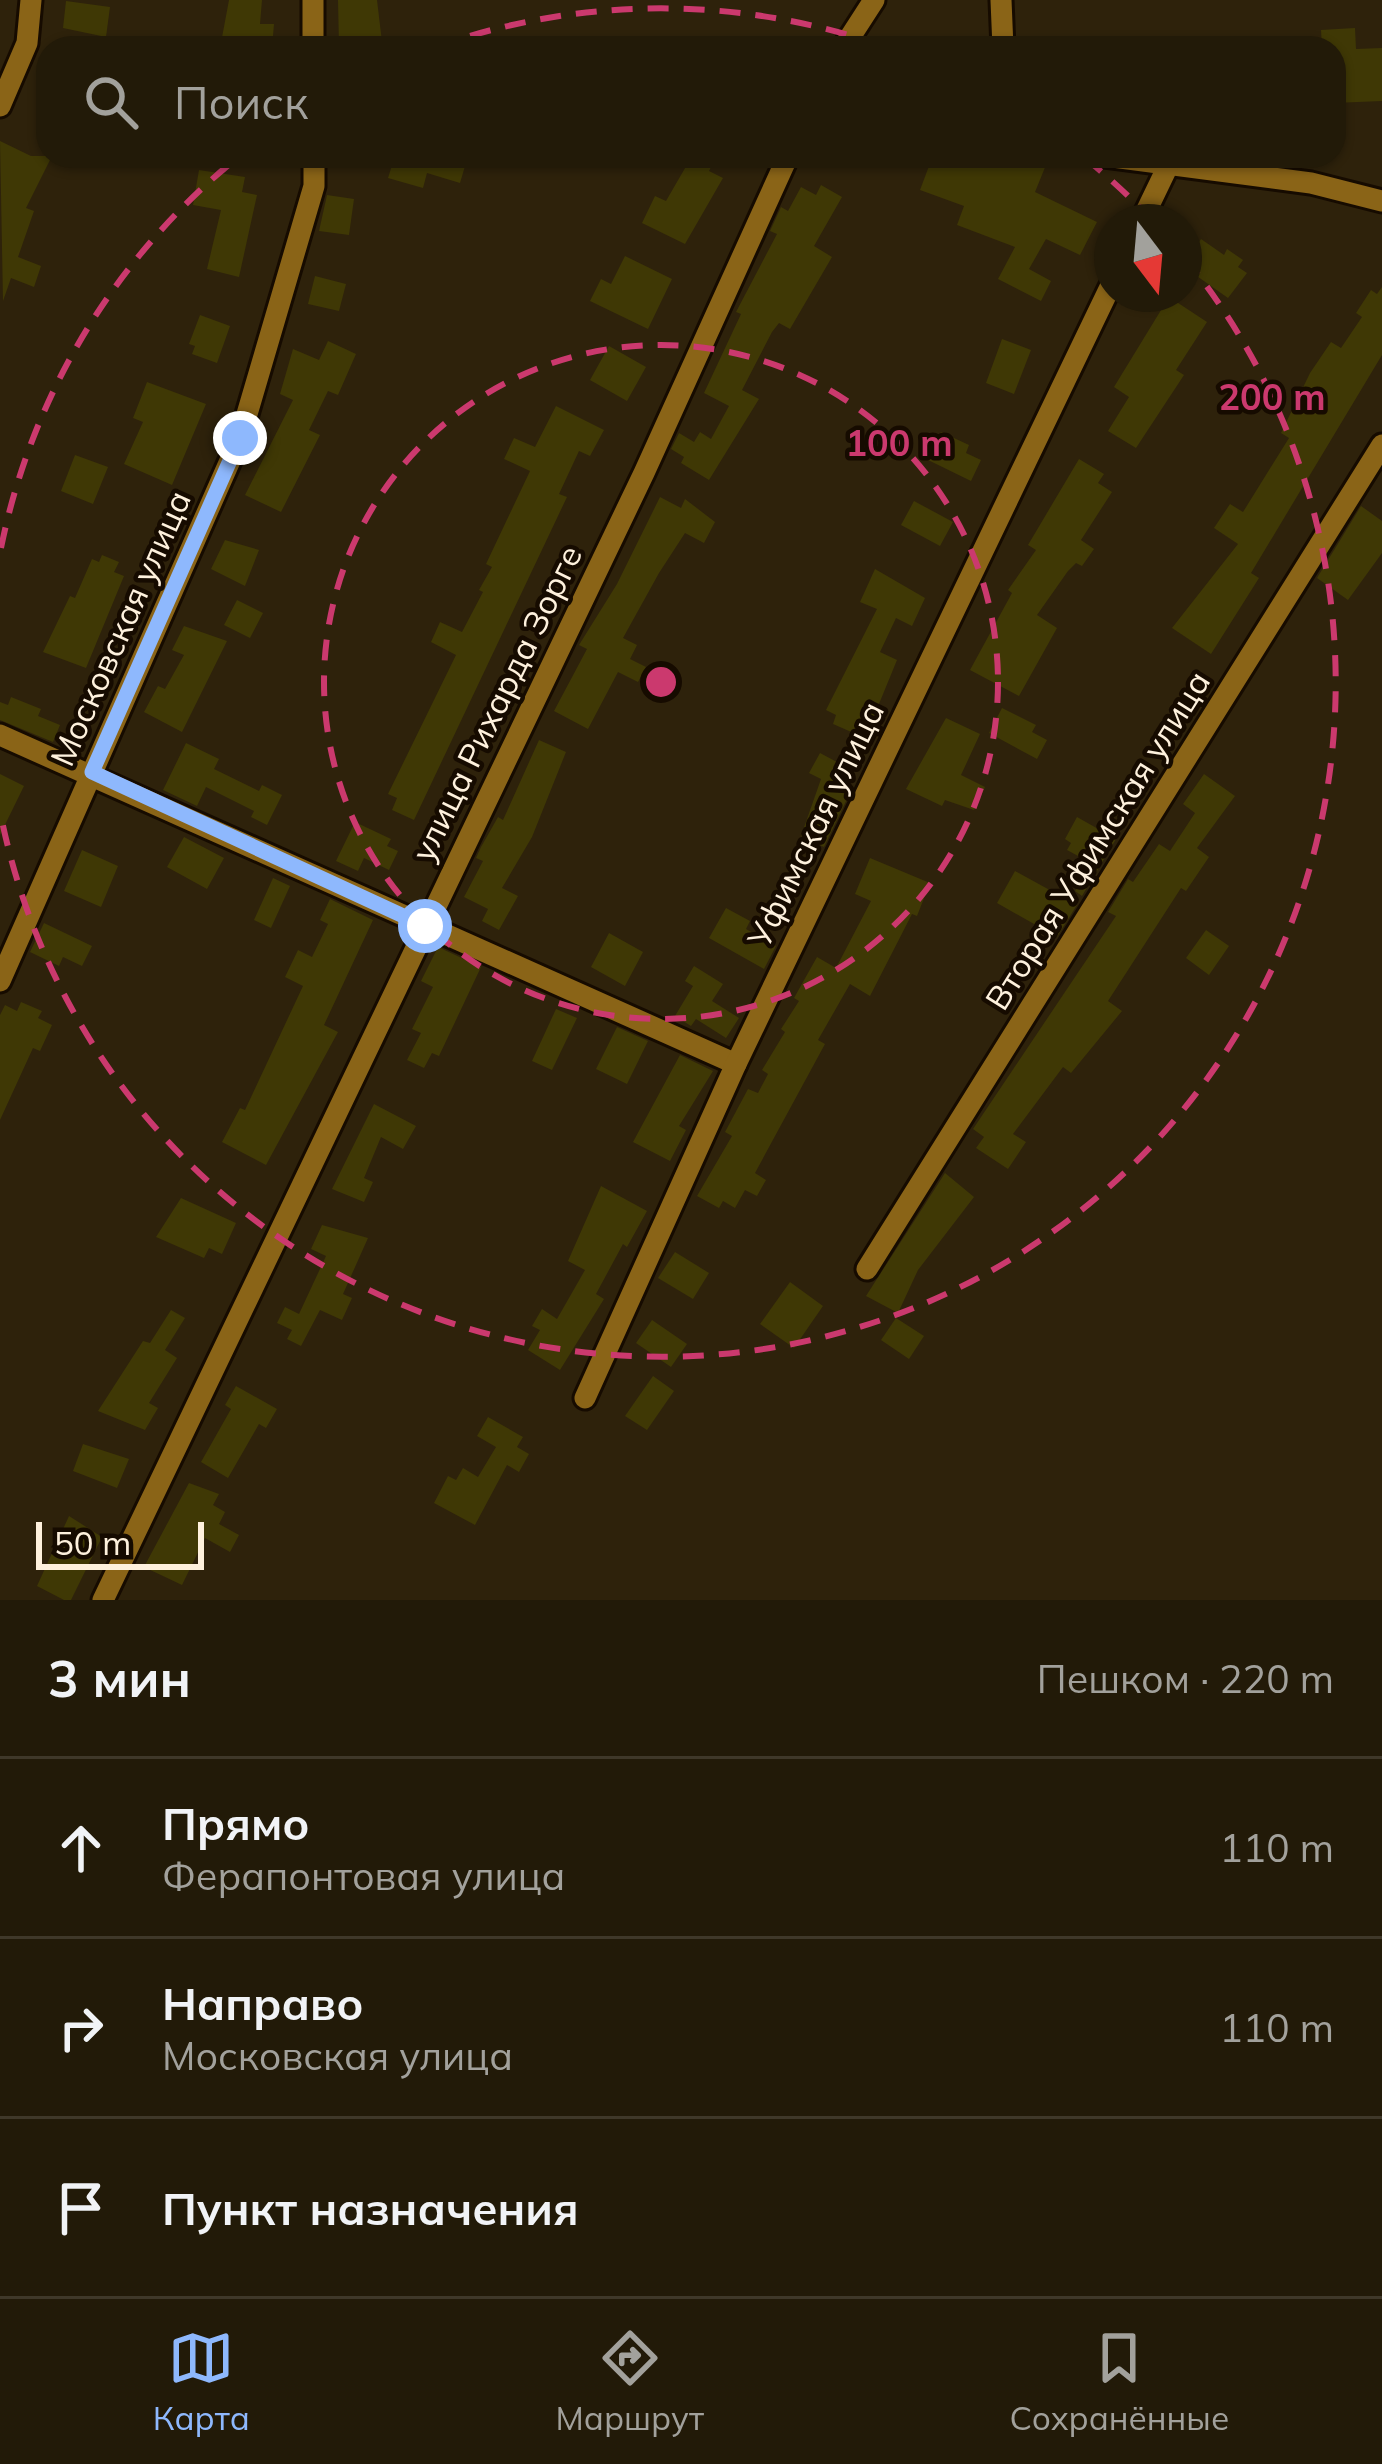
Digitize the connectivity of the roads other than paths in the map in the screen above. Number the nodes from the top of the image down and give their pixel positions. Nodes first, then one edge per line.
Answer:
1 (31, 0) edge
2 (314, 0) edge
3 (874, 0) edge
4 (1001, 0) edge
5 (314, 36) edge
6 (851, 36) edge
7 (1002, 36) edge
8 (0, 106) edge
9 (314, 168) edge
10 (783, 168) edge
11 (1168, 168) joint
12 (1382, 201) edge
13 (1151, 204) edge
14 (1098, 312) edge
15 (1382, 446) edge
16 (0, 735) edge
17 (92, 772) junction
18 (425, 926) junction
19 (0, 981) edge
20 (736, 1064) junction
21 (867, 1269) dead end
22 (585, 1398) dead end
23 (103, 1600) edge

1 - 8 street
2 - 5 street
3 - 6 street
4 - 7 street
9 - 17 street, Московская улица
10 - 18 street, улица Рихарда Зорге
11 - 12 street
11 - 13 street
14 - 20 street, Уфимская улица
15 - 21 street, Вторая Уфимская улица
16 - 17 street
17 - 18 street
17 - 19 street, Московская улица
18 - 20 street
18 - 23 street, улица Рихарда Зорге
20 - 22 street, Уфимская улица

